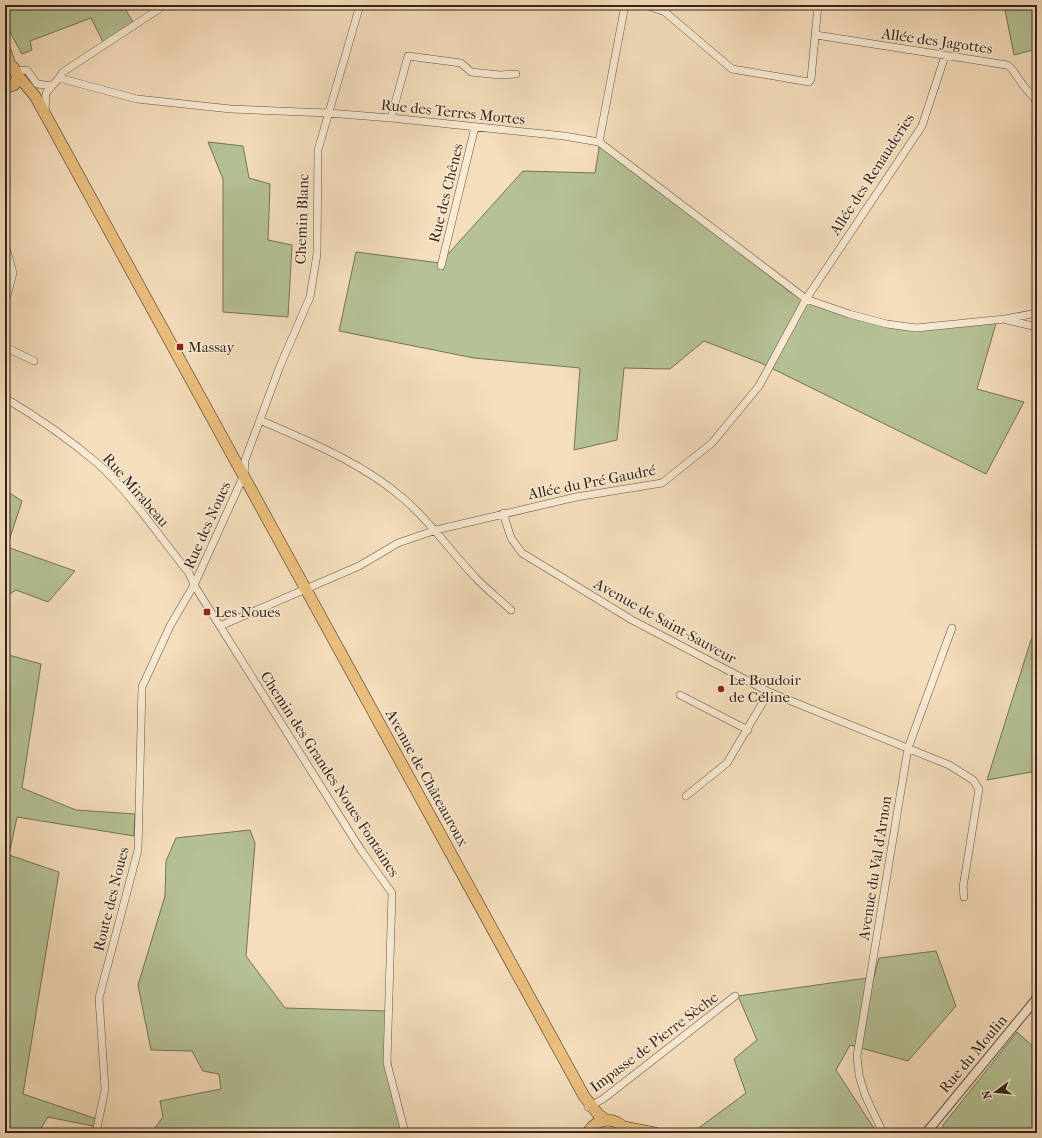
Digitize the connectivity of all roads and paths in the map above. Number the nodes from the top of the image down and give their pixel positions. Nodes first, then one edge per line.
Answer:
1 (165, 5) edge
2 (360, 5) edge
3 (625, 5) edge
4 (646, 5) edge
5 (818, 5) edge
6 (816, 35) junction
7 (5, 50) edge
8 (945, 56) junction
9 (12, 69) edge
10 (516, 74) dead end
11 (59, 78) junction
12 (52, 86) junction
13 (9, 87) edge
14 (46, 93) junction
15 (34, 95) junction
16 (1037, 102) edge
17 (328, 113) junction
18 (45, 114) junction
19 (392, 118) junction
20 (475, 127) junction
21 (599, 142) junction
22 (5, 244) edge
23 (441, 266) dead end
24 (806, 299) junction
25 (5, 303) edge
26 (1037, 313) edge
27 (1005, 319) junction
28 (1037, 327) edge
29 (5, 347) edge
30 (34, 361) dead end
31 (5, 398) edge
32 (260, 420) junction
33 (244, 475) junction
34 (503, 514) junction
35 (436, 530) junction
36 (194, 585) junction
37 (306, 589) junction
38 (511, 610) dead end
39 (220, 626) junction
40 (952, 628) dead end
41 (769, 692) junction
42 (680, 695) dead end
43 (748, 730) junction
44 (908, 748) junction
45 (686, 796) dead end
46 (964, 897) dead end
47 (735, 996) dead end
48 (1037, 998) edge
49 (590, 1106) junction
50 (876, 1116) junction
51 (606, 1120) junction
52 (626, 1130) edge
53 (928, 1130) edge
54 (589, 1131) edge
55 (96, 1133) edge
56 (405, 1133) edge
57 (655, 1133) edge
58 (883, 1133) edge
59 (889, 1133) edge
60 (920, 1133) edge

1 - 11 street
2 - 17 street, Chemin Blanc
3 - 21 street
4 - 6 street
5 - 6 street
6 - 8 street, Allée des Jagottes
7 - 9 main road
8 - 16 street, Allée des Jagottes
8 - 24 street, Allée des Renauderies
9 - 12 street
9 - 13 main road
9 - 15 main road, Avenue de Châteauroux
10 - 19 street
11 - 12 street
11 - 17 street, Rue des Terres Mortes
12 - 14 street
13 - 15 main road
14 - 15 street
14 - 18 street
15 - 18 main road, Avenue de Châteauroux
17 - 19 street, Rue des Terres Mortes
17 - 32 street, Chemin Blanc
18 - 33 main road, Avenue de Châteauroux
19 - 20 street, Rue des Terres Mortes
20 - 21 street, Rue des Terres Mortes
20 - 23 street, Rue des Chênes
21 - 24 street, Rue des Terres Mortes
22 - 25 street
24 - 27 street, Rue des Terres Mortes
24 - 34 street, Allée du Pré Gaudré
26 - 27 street
27 - 28 street
29 - 30 street
31 - 36 street, Rue Mirabeau
32 - 33 street, Chemin Blanc
32 - 35 street
33 - 36 street, Rue des Noues
33 - 37 main road, Avenue de Châteauroux
34 - 35 street, Allée du Pré Gaudré
34 - 41 street, Avenue de Saint-Sauveur
35 - 37 street, Allée du Pré Gaudré
35 - 38 street
36 - 39 street, Chemin des Grandes Noues Fontaines
36 - 55 street, Route des Noues
37 - 39 street, Allée du Pré Gaudré
37 - 49 main road, Avenue de Châteauroux
39 - 56 street, Chemin des Grandes Noues Fontaines
40 - 44 street, Avenue du Val d’Arnon
41 - 43 street
41 - 44 street, Avenue de Saint-Sauveur
42 - 43 street
43 - 45 street
44 - 46 street, Avenue de Saint-Sauveur
44 - 50 street, Avenue du Val d’Arnon
47 - 49 street, Impasse de Pierre Sèche
48 - 53 street, Rue du Moulin
49 - 51 main road
49 - 54 main road
50 - 58 street, Avenue du Val d’Arnon
50 - 59 street, Avenue du Val d’Arnon
51 - 52 main road
51 - 54 main road
52 - 57 main road
53 - 60 street, Rue du Moulin

